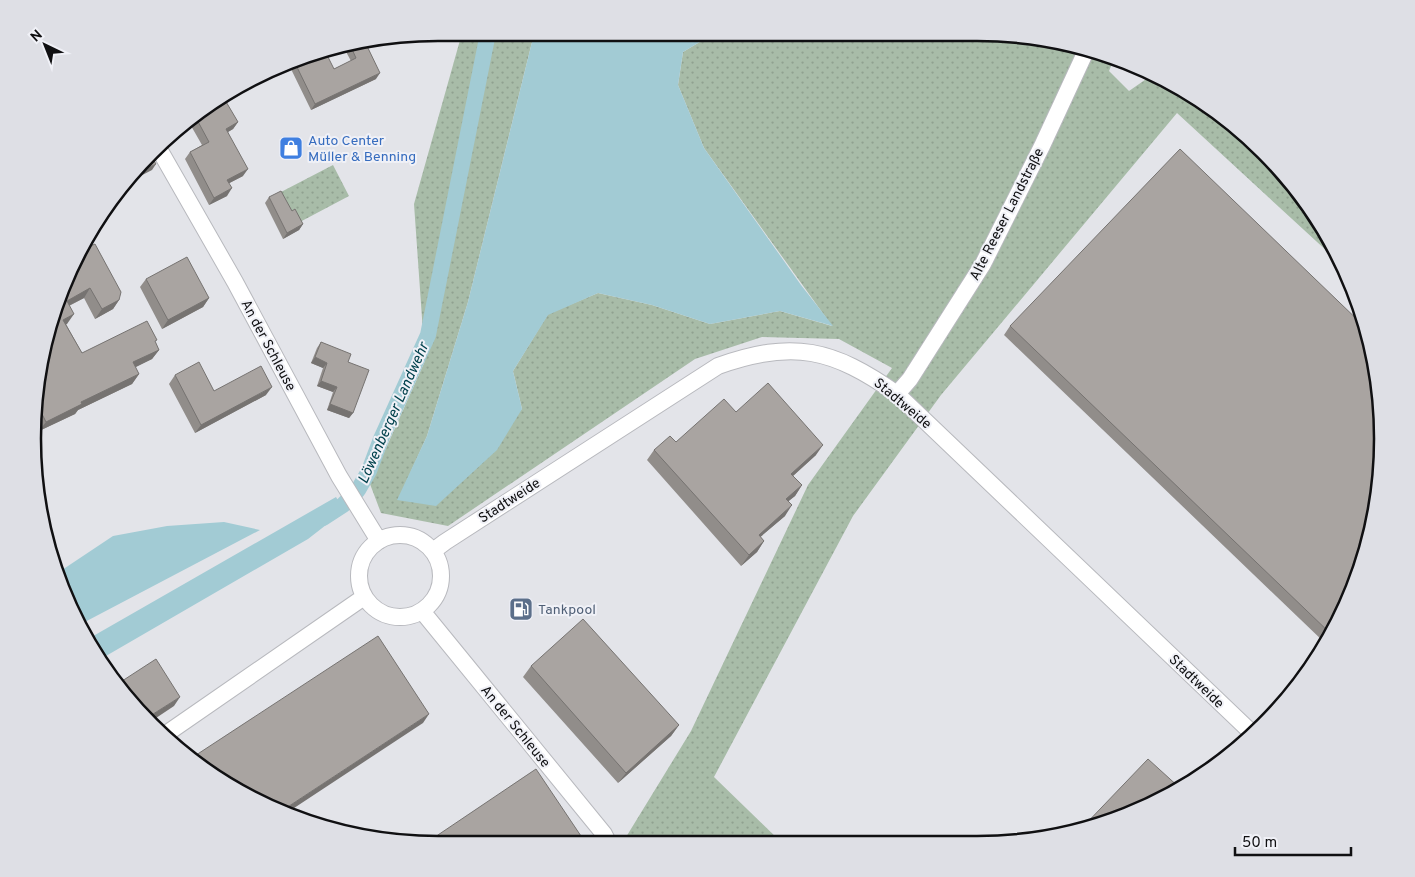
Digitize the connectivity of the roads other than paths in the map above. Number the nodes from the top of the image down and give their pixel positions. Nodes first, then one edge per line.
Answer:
1 (1084, 56) edge
2 (162, 154) edge
3 (897, 394) junction
4 (379, 541) junction
5 (433, 551) junction
6 (364, 597) junction
7 (422, 611) junction
8 (1247, 728) edge
9 (171, 731) edge
10 (604, 836) edge

1 - 3 street, Alte Reeser Landstraße
2 - 4 street, An der Schleuse
3 - 5 street, Stadtweide
3 - 8 street, Stadtweide
4 - 5 street
4 - 6 street
5 - 7 street
6 - 7 street
6 - 9 street
7 - 10 street, An der Schleuse

